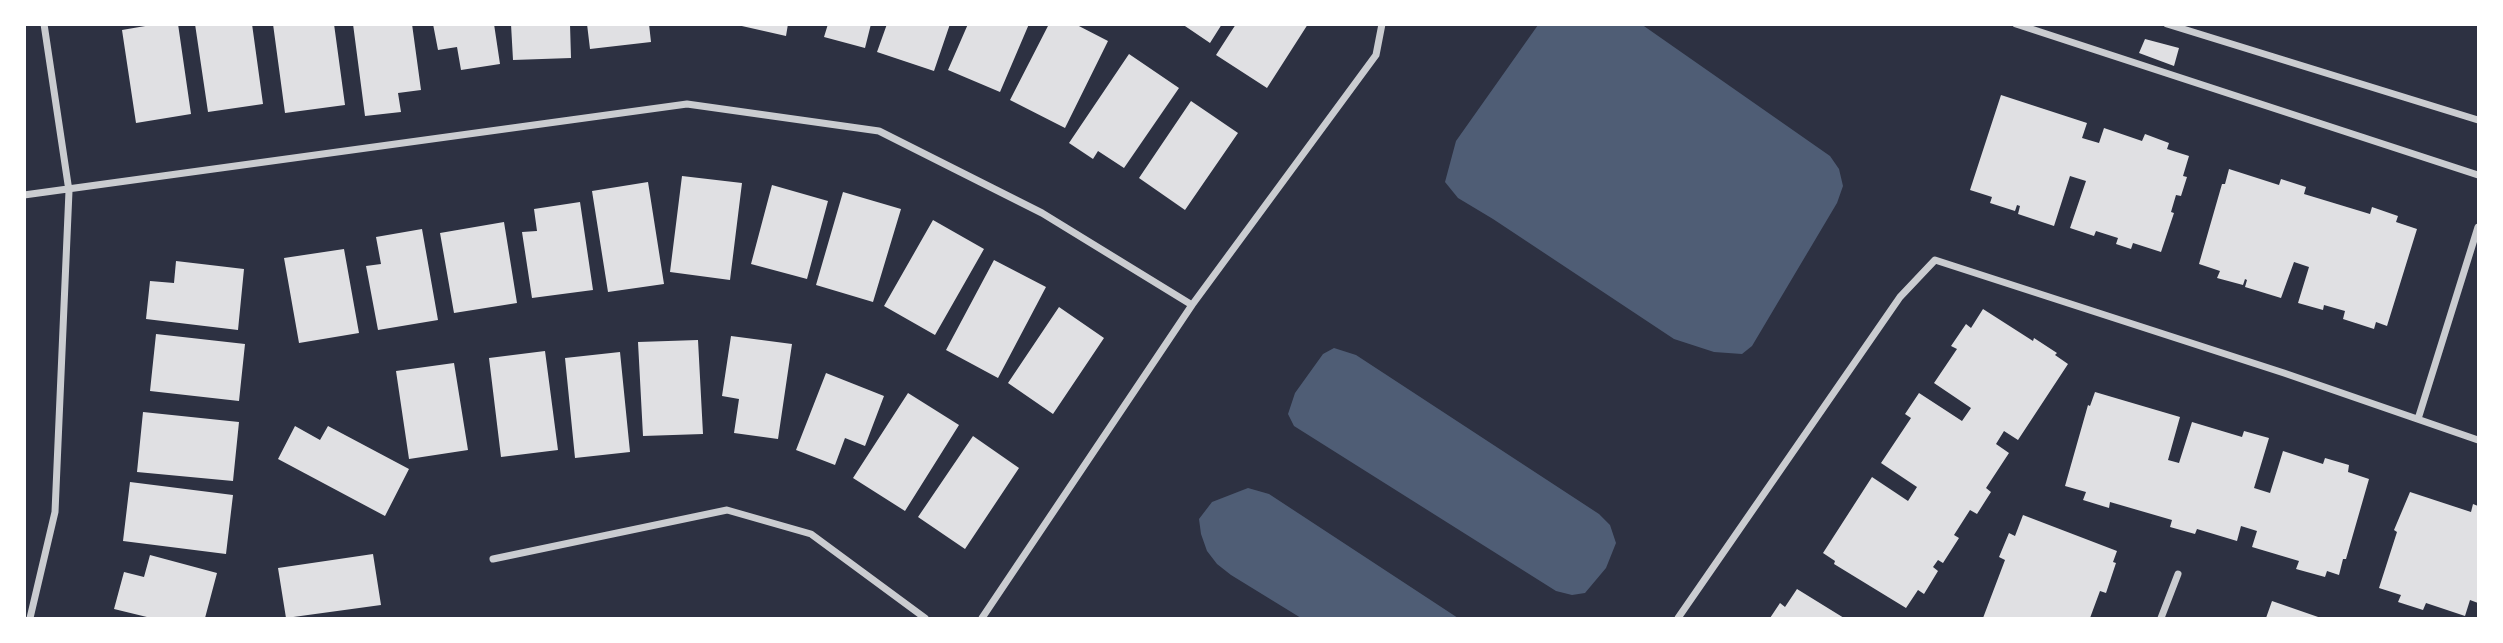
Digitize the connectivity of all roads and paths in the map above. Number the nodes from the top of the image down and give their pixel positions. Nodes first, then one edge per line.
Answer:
1 (44, 24) edge
2 (1382, 24) edge
3 (2016, 24) edge
4 (2167, 24) edge
5 (2479, 120) edge
6 (2479, 175) edge
7 (69, 191) junction
8 (24, 195) edge
9 (2479, 227) edge
10 (1192, 305) junction
11 (2418, 419) junction
12 (2479, 440) edge
13 (492, 559) dead end
14 (2178, 573) dead end
15 (30, 618) edge
16 (925, 618) edge
17 (982, 618) edge
18 (1678, 618) edge
19 (2161, 618) edge

1 - 7 street
2 - 10 street
3 - 6 street
4 - 5 street
7 - 8 street
7 - 10 street
7 - 15 street
9 - 11 street
10 - 17 street
11 - 12 street
11 - 18 street
13 - 16 street
14 - 19 street

